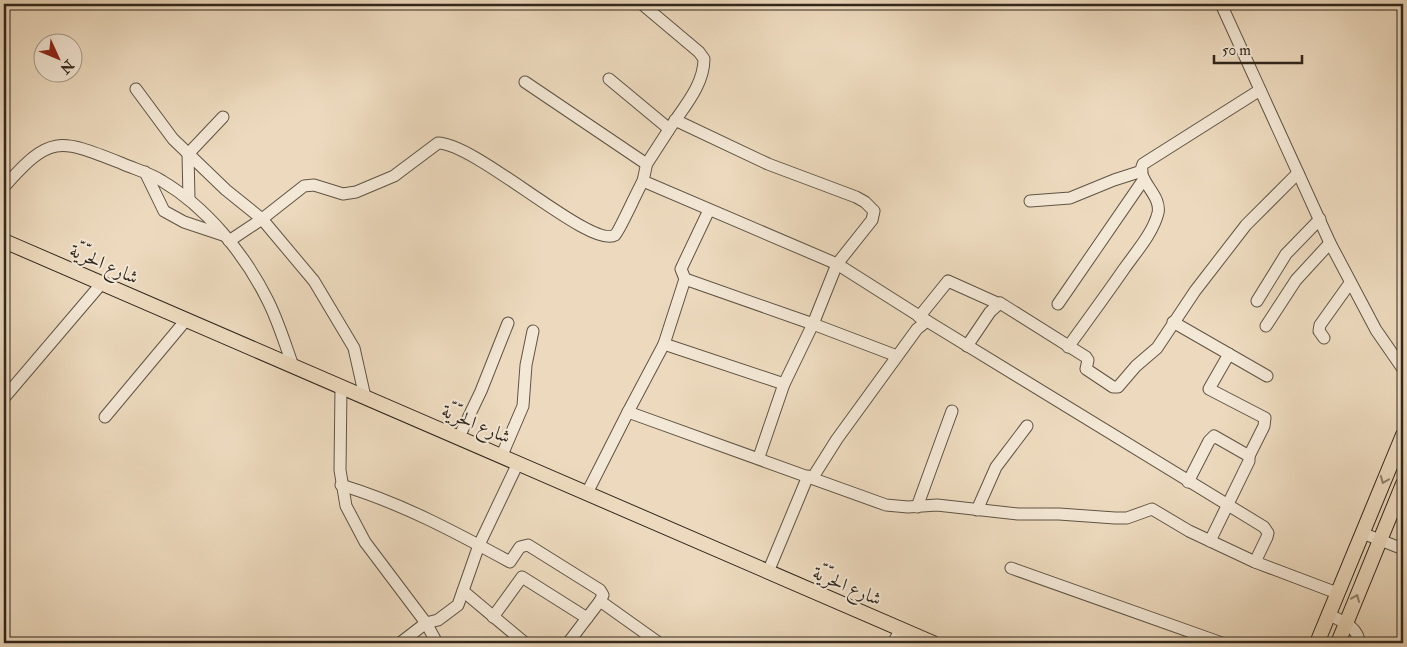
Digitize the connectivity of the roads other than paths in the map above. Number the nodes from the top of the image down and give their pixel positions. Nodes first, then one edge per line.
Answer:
1 (642, 4) edge
2 (1221, 4) edge
3 (609, 79) dead end
4 (525, 82) dead end
5 (136, 90) dead end
6 (1260, 90) junction
7 (223, 117) dead end
8 (672, 126) junction
9 (188, 154) junction
10 (646, 165) junction
11 (145, 172) junction
12 (1298, 174) junction
13 (1143, 175) junction
14 (643, 182) junction
15 (4, 188) edge
16 (188, 199) junction
17 (1030, 201) dead end
18 (709, 210) junction
19 (262, 219) junction
20 (1320, 220) junction
21 (227, 238) junction
22 (4, 241) edge
23 (1330, 243) junction
24 (837, 264) junction
25 (685, 279) junction
26 (102, 283) junction
27 (1350, 283) junction
28 (1257, 301) dead end
29 (997, 303) junction
30 (1058, 304) dead end
31 (923, 319) junction
32 (186, 320) junction
33 (1174, 322) junction
34 (508, 323) dead end
35 (813, 324) junction
36 (1266, 326) dead end
37 (533, 331) dead end
38 (1324, 338) dead end
39 (664, 344) junction
40 (967, 346) junction
41 (1068, 347) junction
42 (1228, 354) junction
43 (897, 356) junction
44 (293, 366) junction
45 (1403, 369) edge
46 (1267, 376) dead end
47 (784, 384) junction
48 (341, 387) junction
49 (365, 397) junction
50 (4, 398) edge
51 (952, 411) dead end
52 (628, 412) junction
53 (105, 417) dead end
54 (1027, 426) dead end
55 (1403, 435) edge
56 (459, 437) junction
57 (502, 455) junction
58 (1249, 456) junction
59 (759, 458) junction
60 (518, 463) junction
61 (810, 477) junction
62 (1188, 482) junction
63 (1403, 484) edge
64 (341, 485) junction
65 (587, 493) junction
66 (1227, 505) junction
67 (917, 507) junction
68 (977, 510) junction
69 (1362, 534) junction
70 (1380, 540) junction
71 (1210, 541) junction
72 (479, 545) junction
73 (1403, 549) edge
74 (510, 562) junction
75 (1255, 562) junction
76 (1012, 568) dead end
77 (768, 572) junction
78 (522, 577) junction
79 (463, 591) junction
80 (1337, 593) junction
81 (600, 600) junction
82 (1328, 614) junction
83 (493, 616) junction
84 (587, 618) junction
85 (426, 623) junction
86 (1346, 623) junction
87 (901, 629) junction
88 (400, 643) edge
89 (437, 643) edge
90 (525, 643) edge
91 (568, 643) edge
92 (659, 643) edge
93 (893, 643) edge
94 (933, 643) edge
95 (1222, 643) edge
96 (1316, 643) edge
97 (1338, 643) edge
98 (1359, 643) edge

1 - 8 street
2 - 6 street
3 - 8 street
4 - 10 street
5 - 9 street
6 - 12 street
6 - 13 street
7 - 9 street
8 - 10 street
8 - 24 street
9 - 16 street
9 - 19 street
10 - 14 street
11 - 15 street
11 - 16 street
11 - 21 street
12 - 20 street
12 - 33 street
13 - 17 street
13 - 30 street
13 - 41 street
14 - 18 street
14 - 19 street
16 - 21 street
18 - 24 street
18 - 25 street
19 - 21 street
19 - 49 street
20 - 23 street
20 - 28 street
21 - 44 street
22 - 26 main road, شارع الحرّيّة
23 - 27 street
23 - 36 street
24 - 31 street
24 - 35 street
25 - 35 street
25 - 39 street
26 - 32 main road, شارع الحرّيّة
26 - 50 street
27 - 38 street
27 - 45 street
29 - 31 street
29 - 40 street
29 - 41 street
31 - 40 street
31 - 43 street
32 - 44 main road, شارع الحرّيّة
32 - 53 street
33 - 41 street
33 - 42 street
34 - 56 street
35 - 43 street
35 - 47 street
37 - 57 street
39 - 47 street
39 - 52 street
40 - 62 street
42 - 46 street
42 - 58 street
43 - 61 street
44 - 48 main road, شارع الحرّيّة
47 - 59 street
48 - 49 main road, شارع الحرّيّة
48 - 64 street
49 - 56 main road, شارع الحرّيّة
51 - 67 street
52 - 59 street
52 - 65 street
54 - 68 street
55 -> 69 main road
56 - 57 main road, شارع الحرّيّة
57 - 60 main road, شارع الحرّيّة
58 - 62 street
58 - 66 street
59 - 61 street
60 - 65 main road, شارع الحرّيّة
60 - 72 street
61 - 67 street
61 - 77 street
62 - 66 street
63 - 70 main road
64 - 72 street
64 - 85 street
65 - 77 main road, شارع الحرّيّة
66 - 71 street
66 - 75 street
67 - 68 street
68 - 71 street
69 - 70 street
69 - 80 main road
70 - 73 street
86 -> 70 main road
71 - 75 street
72 - 74 street
72 - 79 street
74 - 78 street
74 - 81 street
75 - 80 street
76 - 95 street
77 - 87 main road, شارع الحرّيّة
78 - 83 street
78 - 84 street
79 - 83 street
79 - 85 street
80 - 82 main road
81 - 84 street
81 - 92 street
82 - 86 street
82 - 96 main road
83 - 90 street
84 - 91 street
85 - 88 street
85 - 89 street
86 - 97 main road
86 - 98 street
87 - 93 street
87 - 94 main road, شارع الحرّيّة

